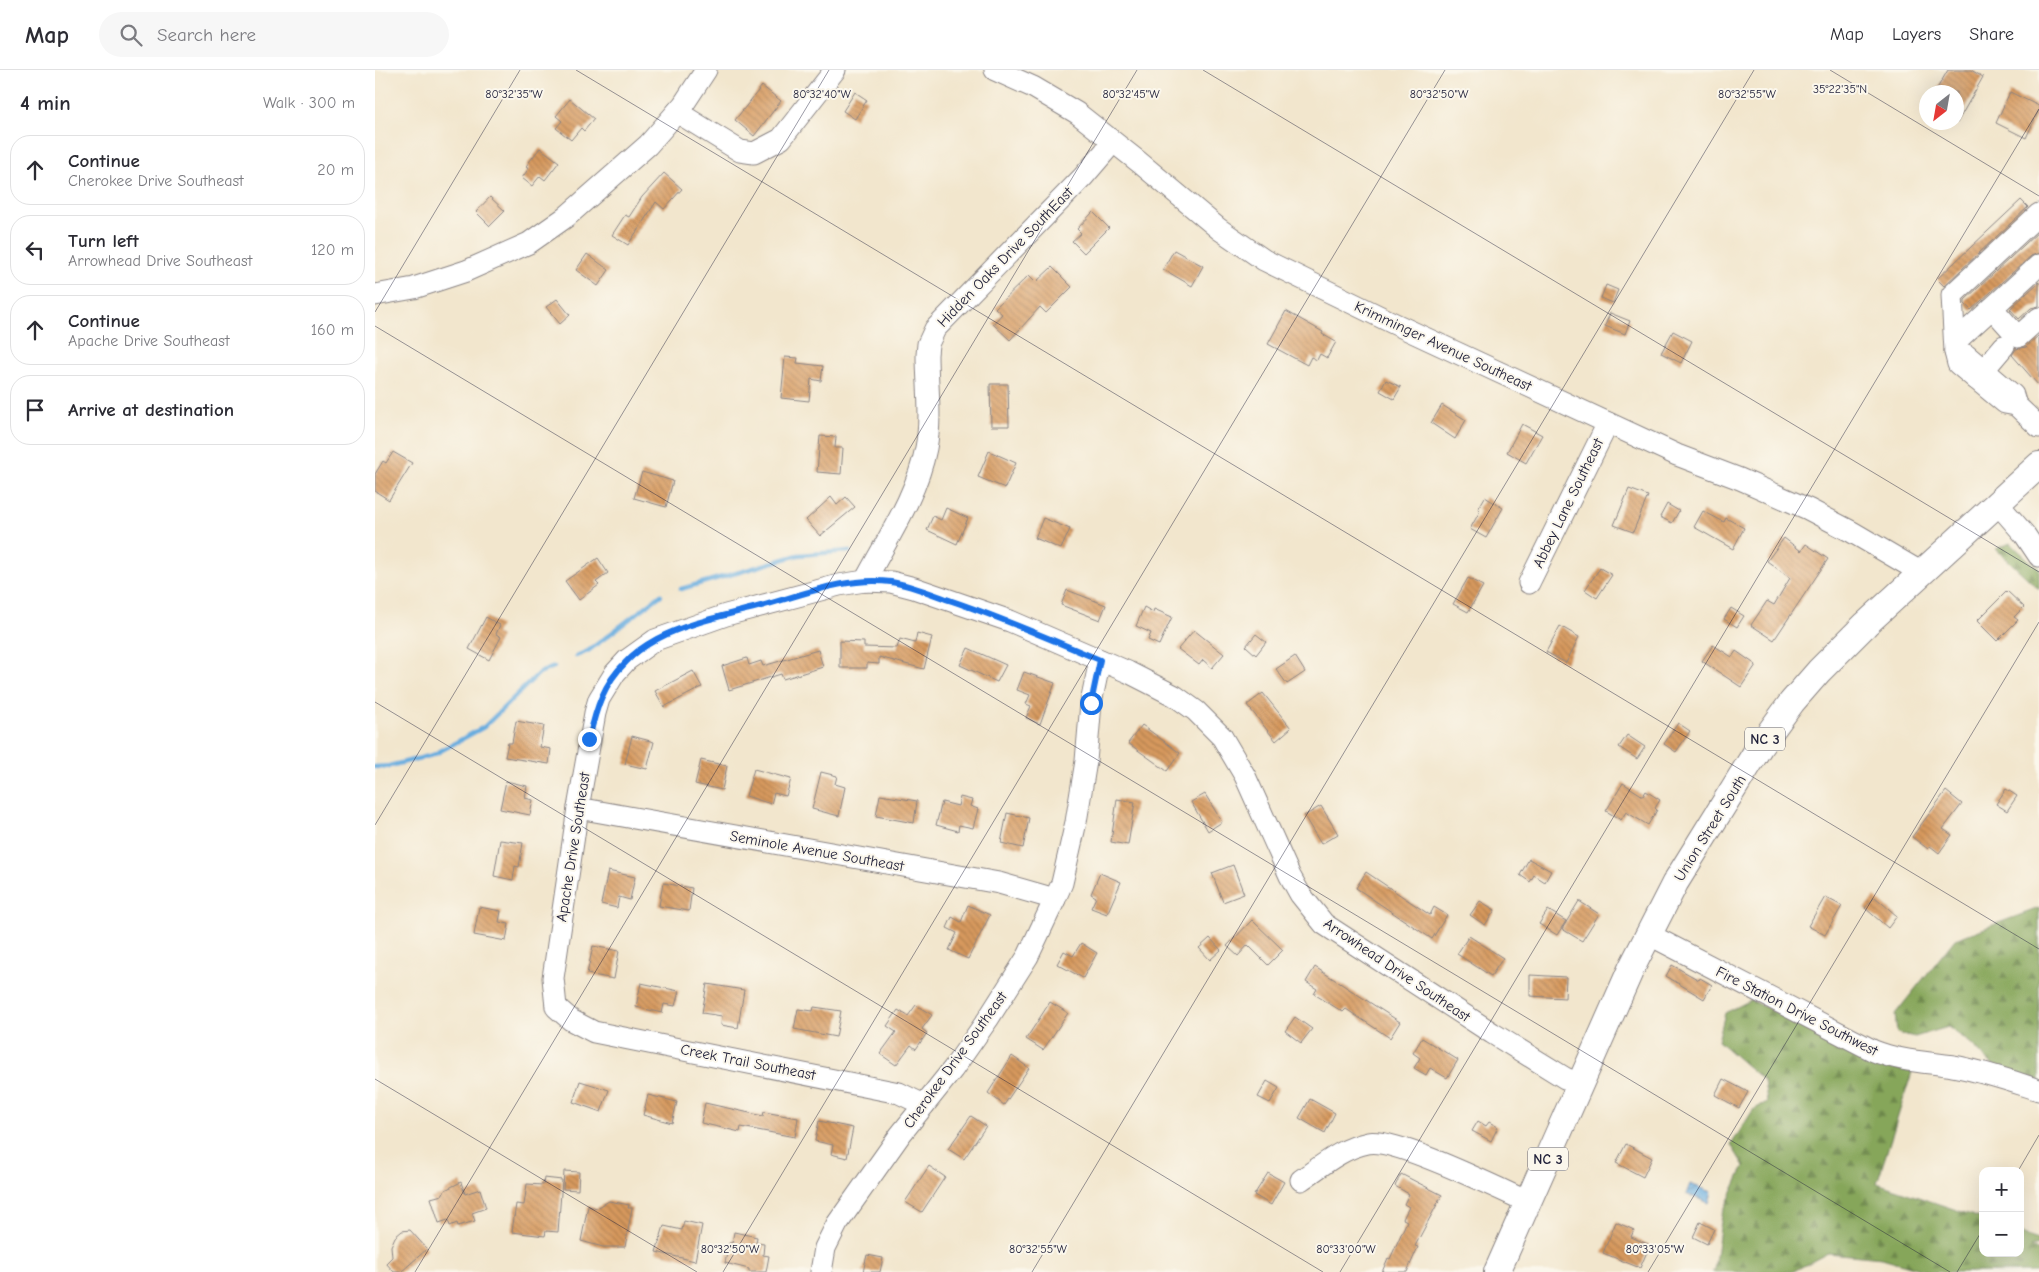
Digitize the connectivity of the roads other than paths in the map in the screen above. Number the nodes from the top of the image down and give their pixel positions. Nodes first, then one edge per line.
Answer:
1 (705, 70) edge
2 (835, 70) edge
3 (995, 70) edge
4 (677, 112) junction
5 (1113, 142) junction
6 (2039, 214) edge
7 (2039, 266) edge
8 (375, 295) edge
9 (1992, 308) junction
10 (2039, 318) edge
11 (2004, 346) dead end
12 (1955, 347) junction
13 (1980, 375) junction
14 (1608, 423) junction
15 (2039, 427) edge
16 (2039, 465) edge
17 (1997, 504) junction
18 (2039, 556) edge
19 (1921, 573) junction
20 (865, 581) junction
21 (1529, 583) dead end
22 (1100, 660) junction
23 (578, 808) junction
24 (1055, 899) junction
25 (1648, 934) junction
26 (571, 1020) joint
27 (1580, 1084) junction
28 (2039, 1090) edge
29 (924, 1105) junction
30 (1301, 1180) dead end
31 (1529, 1202) junction
32 (821, 1272) edge
33 (1497, 1272) edge

1 - 4 street
2 - 4 street
3 - 5 street, Krimminger Avenue Southeast
4 - 8 street
5 - 14 street, Krimminger Avenue Southeast
5 - 20 street, Hidden Oaks Drive SouthEast
6 - 12 street
7 - 9 street
9 - 10 street
9 - 12 street
11 - 13 street
12 - 13 street
13 - 15 street
14 - 19 street, Krimminger Avenue Southeast
14 - 21 street, Abbey Lane Southeast
16 - 17 main road, Union Street South / NC 3
17 - 18 street
17 - 19 main road, Union Street South / NC 3
19 - 25 main road, Union Street South / NC 3
20 - 22 street, Arrowhead Drive Southeast
20 - 23 street, Apache Drive Southeast
22 - 24 street, Cherokee Drive Southeast
22 - 27 street, Arrowhead Drive Southeast
23 - 24 street, Seminole Avenue Southeast
23 - 26 street, Apache Drive Southeast
24 - 29 street, Cherokee Drive Southeast
25 - 27 main road, Union Street South / NC 3
25 - 28 street, Fire Station Drive Southwest
26 - 29 street, Creek Trail Southeast
27 - 31 main road, Union Street South / NC 3
29 - 32 street, Cherokee Drive Southeast
30 - 31 street
31 - 33 main road, Union Street South / NC 3

